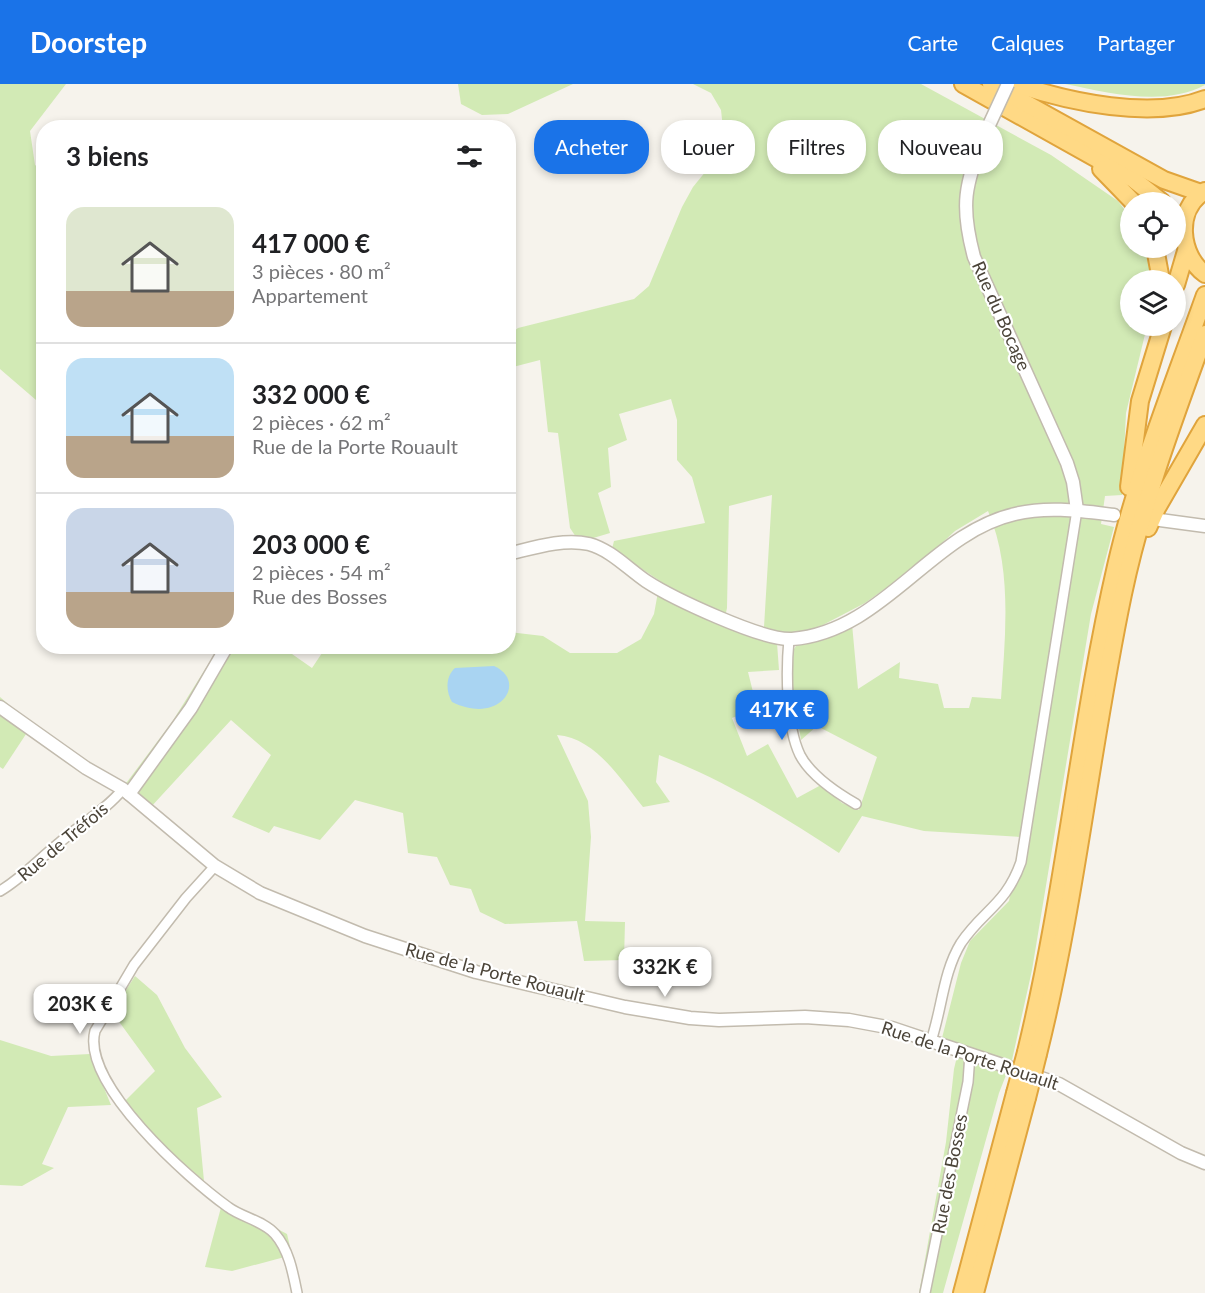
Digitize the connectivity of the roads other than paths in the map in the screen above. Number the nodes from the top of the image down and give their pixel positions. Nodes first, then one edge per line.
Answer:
1 (963, 84) edge
2 (991, 84) edge
3 (1008, 84) edge
4 (1016, 84) edge
5 (1205, 99) edge
6 (1123, 192) edge
7 (1149, 192) edge
8 (1203, 192) edge
9 (1186, 212) edge
10 (1186, 251) edge
11 (1205, 274) edge
12 (1205, 296) edge
13 (1205, 333) edge
14 (1154, 336) edge
15 (1160, 336) edge
16 (1140, 401) junction
17 (1205, 425) edge
18 (1077, 510) junction
19 (1114, 515) dead end
20 (1160, 520) dead end
21 (1205, 526) edge
22 (516, 552) edge
23 (1116, 567) junction
24 (1123, 593) junction
25 (789, 639) junction
26 (222, 654) edge
27 (0, 707) edge
28 (126, 792) junction
29 (856, 804) dead end
30 (215, 867) junction
31 (0, 891) edge
32 (931, 1041) junction
33 (1032, 1053) junction
34 (970, 1054) junction
35 (1021, 1096) junction
36 (1205, 1163) edge
37 (297, 1293) edge
38 (925, 1293) edge
39 (962, 1293) edge
40 (975, 1293) edge

1 - 6 highway
1 - 7 highway
2 - 8 highway
3 - 18 street, Rue du Bocage, bridge
4 - 5 highway
8 - 9 highway
10 - 11 highway
12 - 23 highway
13 - 24 highway
14 - 16 highway
15 - 16 highway
16 - 23 highway
17 - 24 highway
18 - 19 street
18 - 25 street
18 - 32 street
20 - 21 street
22 - 25 street
23 - 33 highway
24 - 33 highway
25 - 29 street
26 - 28 street
27 - 28 street, Rue de la Porte Rouault
28 - 30 street, Rue de la Porte Rouault
28 - 31 street, Rue de Tréfois
30 - 32 street, Rue de la Porte Rouault
30 - 37 street
32 - 34 street, Rue de la Porte Rouault
33 - 35 highway, bridge
34 - 36 street, Rue de la Porte Rouault
34 - 38 street, Rue des Bosses
35 - 39 highway
35 - 40 highway

